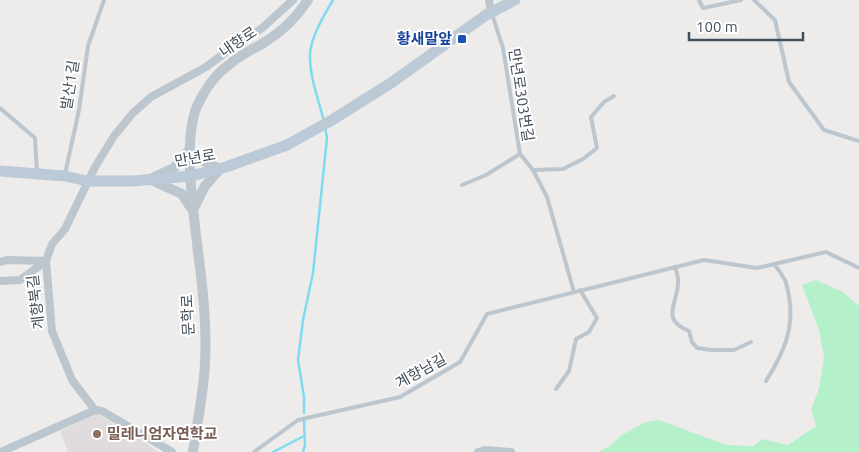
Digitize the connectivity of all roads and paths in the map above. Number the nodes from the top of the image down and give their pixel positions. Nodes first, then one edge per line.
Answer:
1 (104, 0) edge
2 (293, 0) edge
3 (308, 0) edge
4 (489, 0) edge
5 (515, 0) edge
6 (698, 0) edge
7 (741, 0) edge
8 (754, 0) edge
9 (491, 12) junction
10 (614, 96) dead end
11 (0, 108) edge
12 (859, 141) edge
13 (190, 148) junction
14 (520, 154) junction
15 (220, 169) junction
16 (533, 170) junction
17 (0, 171) edge
18 (37, 174) junction
19 (65, 176) junction
20 (191, 176) junction
21 (149, 179) junction
22 (87, 181) junction
23 (462, 185) dead end
24 (192, 211) junction
25 (0, 262) edge
26 (46, 262) junction
27 (774, 264) junction
28 (675, 267) junction
29 (859, 268) edge
30 (0, 281) edge
31 (580, 290) junction
32 (574, 292) junction
33 (751, 342) dead end
34 (766, 381) dead end
35 (556, 389) dead end
36 (95, 410) junction
37 (1, 452) edge
38 (172, 452) edge
39 (193, 452) edge
40 (254, 452) edge
41 (478, 452) edge
42 (511, 452) edge

1 - 19 lane, 발산1길
2 - 22 street
3 - 13 street, 내향로
4 - 9 street
5 - 9 main road
6 - 7 lane
8 - 12 lane
9 - 14 lane, 만년로303번길
9 - 15 main road, 만년로
10 - 16 lane
11 - 18 lane
13 - 15 street
13 - 20 street, 내향로
13 - 21 street
14 - 16 lane, 만년로303번길
14 - 23 lane
15 - 20 main road, 만년로
15 - 24 street
16 - 32 lane, 만년로303번길
17 - 18 main road, 만년로
18 - 19 main road, 만년로
19 - 22 main road, 만년로
20 - 21 main road, 만년로
20 - 24 street, 문학로
21 - 22 main road, 만년로
21 - 24 street
22 - 26 street
24 - 39 street, 문학로
25 - 26 street
26 - 30 street, 계향북길
26 - 36 street, 계향북길
27 - 28 lane, 계향남길
27 - 29 lane, 계향남길
27 - 34 lane
28 - 31 lane, 계향남길
28 - 33 lane
31 - 32 lane, 계향남길
31 - 35 lane
32 - 40 lane, 계향남길
36 - 37 street
36 - 38 street, 계향북길
41 - 42 street

